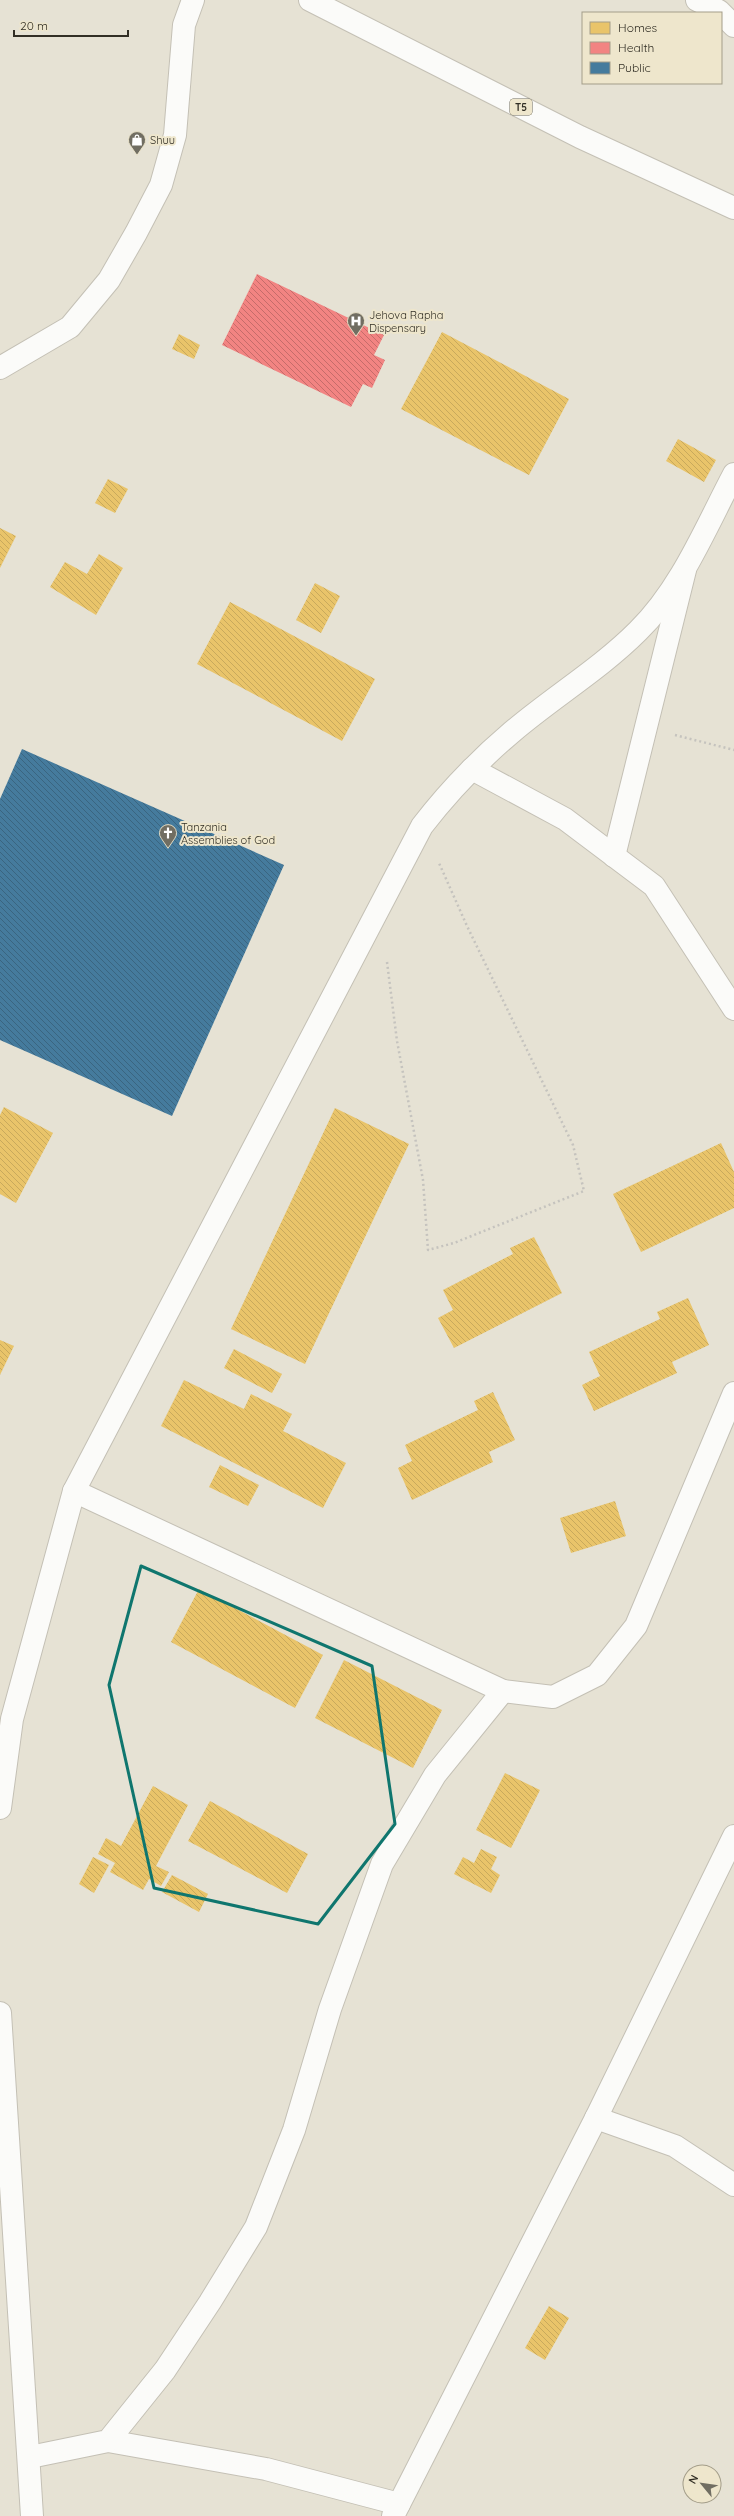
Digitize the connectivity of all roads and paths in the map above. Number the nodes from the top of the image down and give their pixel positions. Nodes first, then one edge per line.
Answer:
1 (193, 0) edge
2 (310, 0) edge
3 (697, 0) edge
4 (720, 12) edge
5 (722, 14) edge
6 (734, 26) edge
7 (734, 208) edge
8 (0, 368) edge
9 (734, 474) edge
10 (688, 561) junction
11 (646, 727) junction
12 (734, 750) edge
13 (472, 769) junction
14 (422, 826) junction
15 (614, 856) junction
16 (387, 960) dead end
17 (734, 1009) edge
18 (734, 1393) edge
19 (74, 1491) junction
20 (503, 1691) junction
21 (0, 1808) edge
22 (734, 1836) edge
23 (0, 2013) edge
24 (596, 2118) junction
25 (734, 2185) edge
26 (108, 2441) junction
27 (30, 2457) junction
28 (396, 2510) edge
29 (32, 2516) edge

1 - 8 main road
2 - 7 main road, T5
3 - 4 main road
5 - 6 main road
9 - 10 main road
10 - 11 main road
10 - 13 main road
11 - 12 path
11 - 15 main road
13 - 14 main road
13 - 15 main road
14 - 16 path
14 - 19 main road
15 - 17 main road
18 - 20 main road
19 - 20 main road
19 - 21 main road
20 - 26 main road
22 - 24 main road
23 - 27 main road
24 - 25 main road
24 - 28 main road
26 - 27 main road
26 - 28 main road
27 - 29 main road

